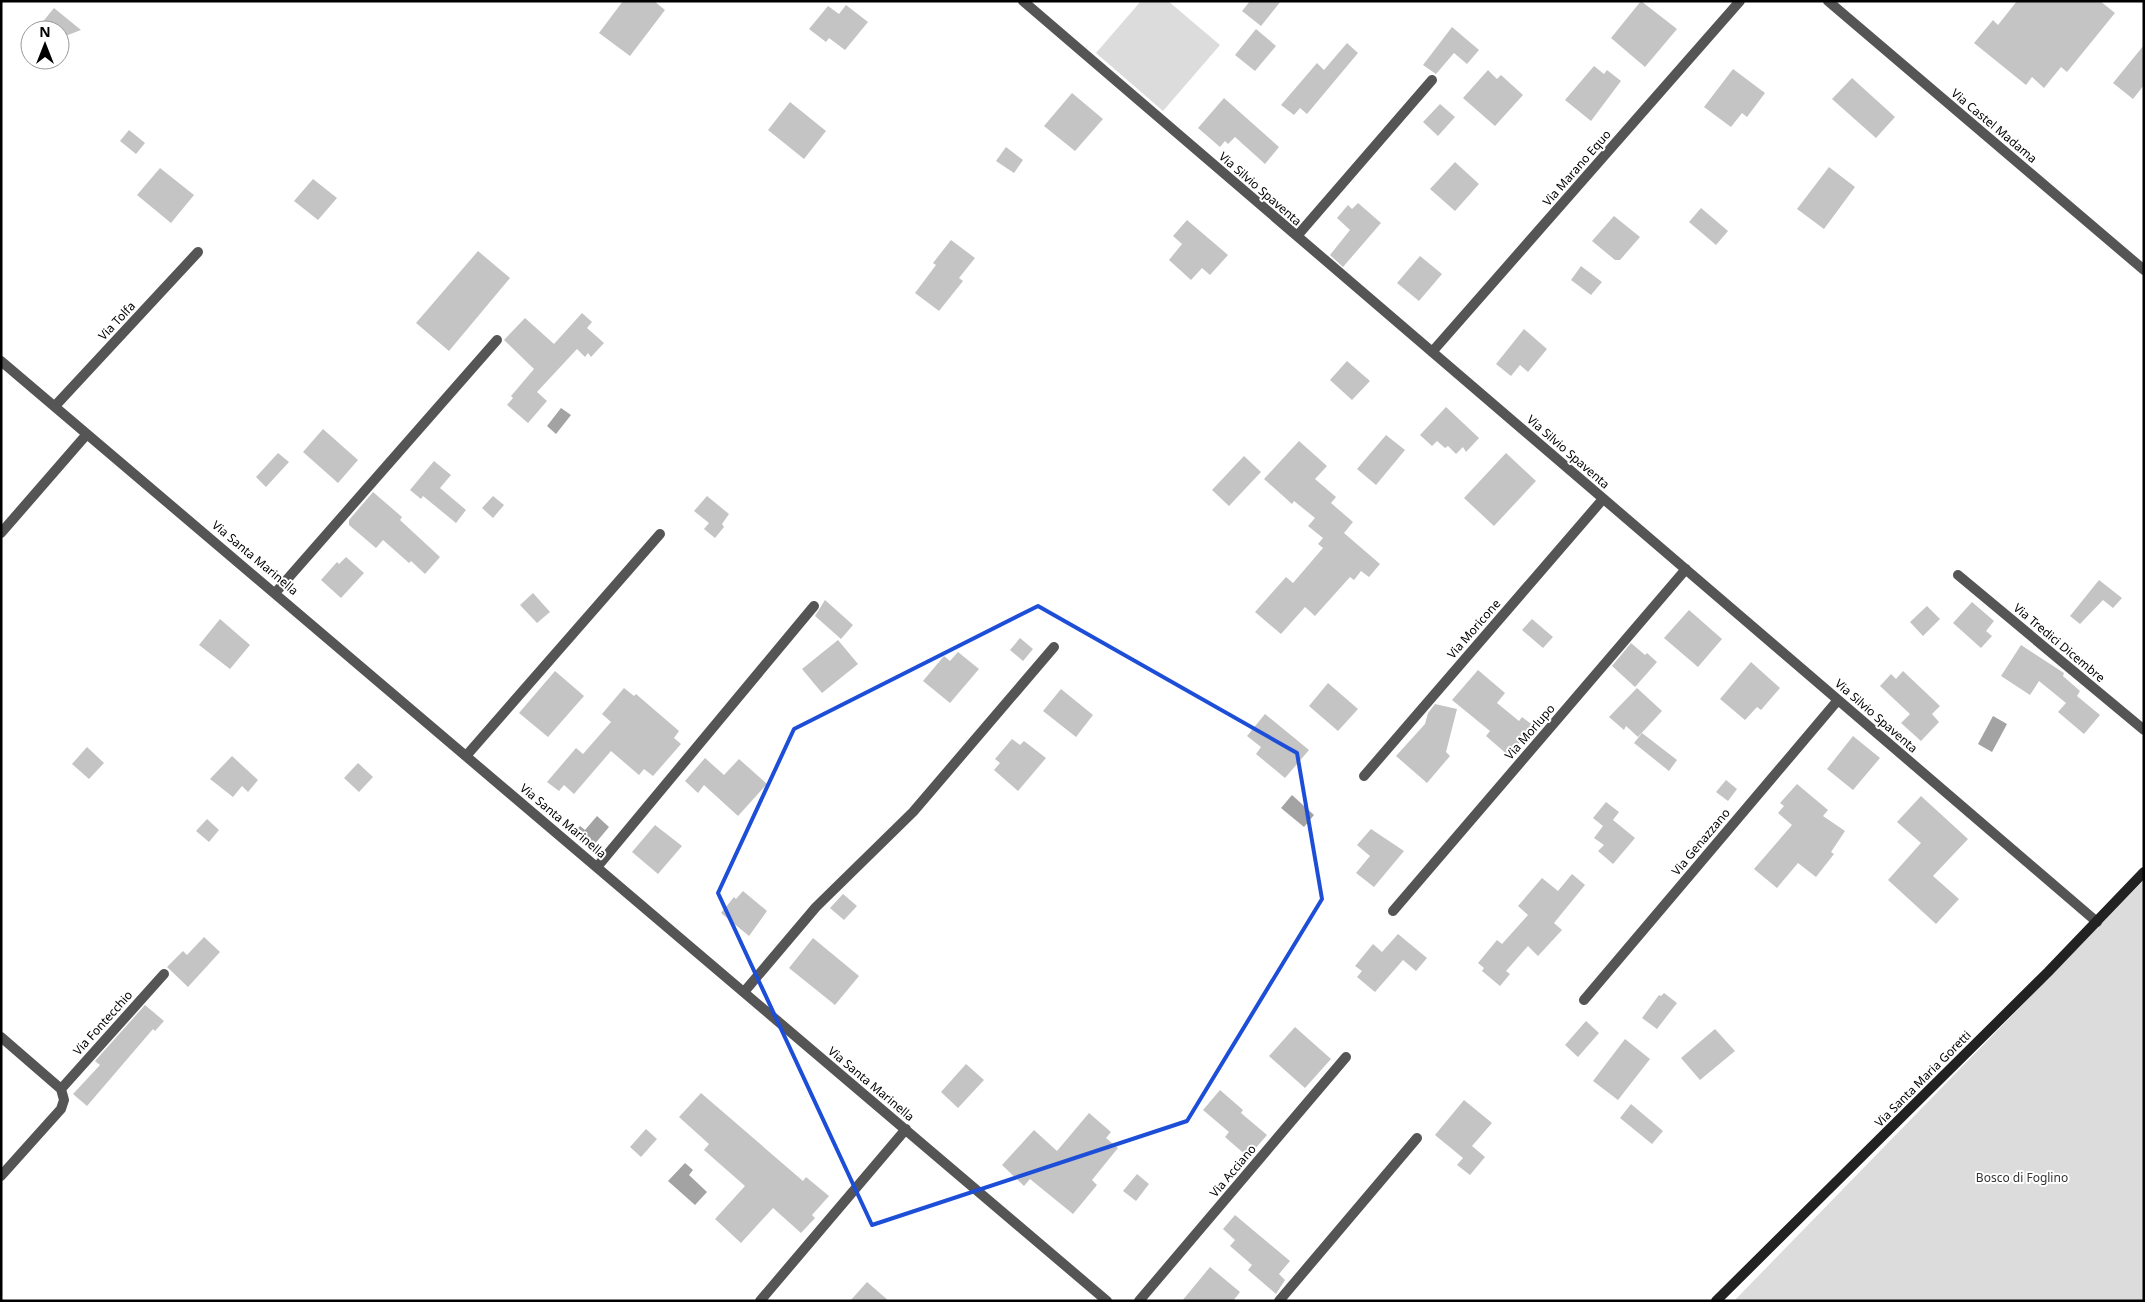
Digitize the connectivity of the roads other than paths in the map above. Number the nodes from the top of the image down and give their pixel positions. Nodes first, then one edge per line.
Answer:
1 (1023, 1) edge
2 (1740, 1) edge
3 (1828, 1) edge
4 (1432, 80) dead end
5 (1297, 236) junction
6 (198, 252) dead end
7 (2144, 270) edge
8 (497, 340) dead end
9 (1432, 352) junction
10 (1, 361) edge
11 (55, 406) junction
12 (88, 434) junction
13 (1603, 498) junction
14 (1, 533) edge
15 (660, 534) dead end
16 (1686, 569) junction
17 (1958, 575) dead end
18 (276, 592) junction
19 (814, 606) dead end
20 (1054, 646) dead end
21 (1838, 700) junction
22 (2144, 730) edge
23 (466, 756) junction
24 (1364, 776) dead end
25 (597, 867) junction
26 (2144, 872) edge
27 (1393, 911) dead end
28 (2097, 922) junction
29 (164, 974) dead end
30 (744, 992) junction
31 (1584, 1000) dead end
32 (1, 1037) edge
33 (1346, 1057) dead end
34 (60, 1089) junction
35 (906, 1130) junction
36 (1417, 1138) dead end
37 (1, 1176) edge
38 (760, 1301) edge
39 (1108, 1301) edge
40 (1139, 1301) edge
41 (1279, 1301) edge
42 (1716, 1301) edge

1 - 5 street, Via Silvio Spaventa
2 - 9 street, Via Marano Equo
3 - 7 street, Via Castel Madama
4 - 5 street
5 - 9 street, Via Silvio Spaventa
6 - 11 street, Via Tolfa
8 - 18 street
9 - 13 street, Via Silvio Spaventa
10 - 11 street, Via Santa Marinella
11 - 12 street, Via Santa Marinella
12 - 14 street
12 - 18 street, Via Santa Marinella
13 - 16 street, Via Silvio Spaventa
13 - 24 street, Via Moricone
15 - 23 street
16 - 21 street, Via Silvio Spaventa
16 - 27 street, Via Morlupo
17 - 22 street, Via Tredici Dicembre
18 - 23 street, Via Santa Marinella
19 - 25 street
20 - 30 street
21 - 28 street, Via Silvio Spaventa
21 - 31 street, Via Genazzano
23 - 25 street, Via Santa Marinella
25 - 30 street, Via Santa Marinella
26 - 28 main road, Via Santa Maria Goretti
28 - 42 main road, Via Santa Maria Goretti
29 - 34 street, Via Fontecchio
30 - 35 street, Via Santa Marinella
32 - 34 street
33 - 40 street, Via Acciano
34 - 37 street
35 - 38 street
35 - 39 street, Via Santa Marinella
36 - 41 street

